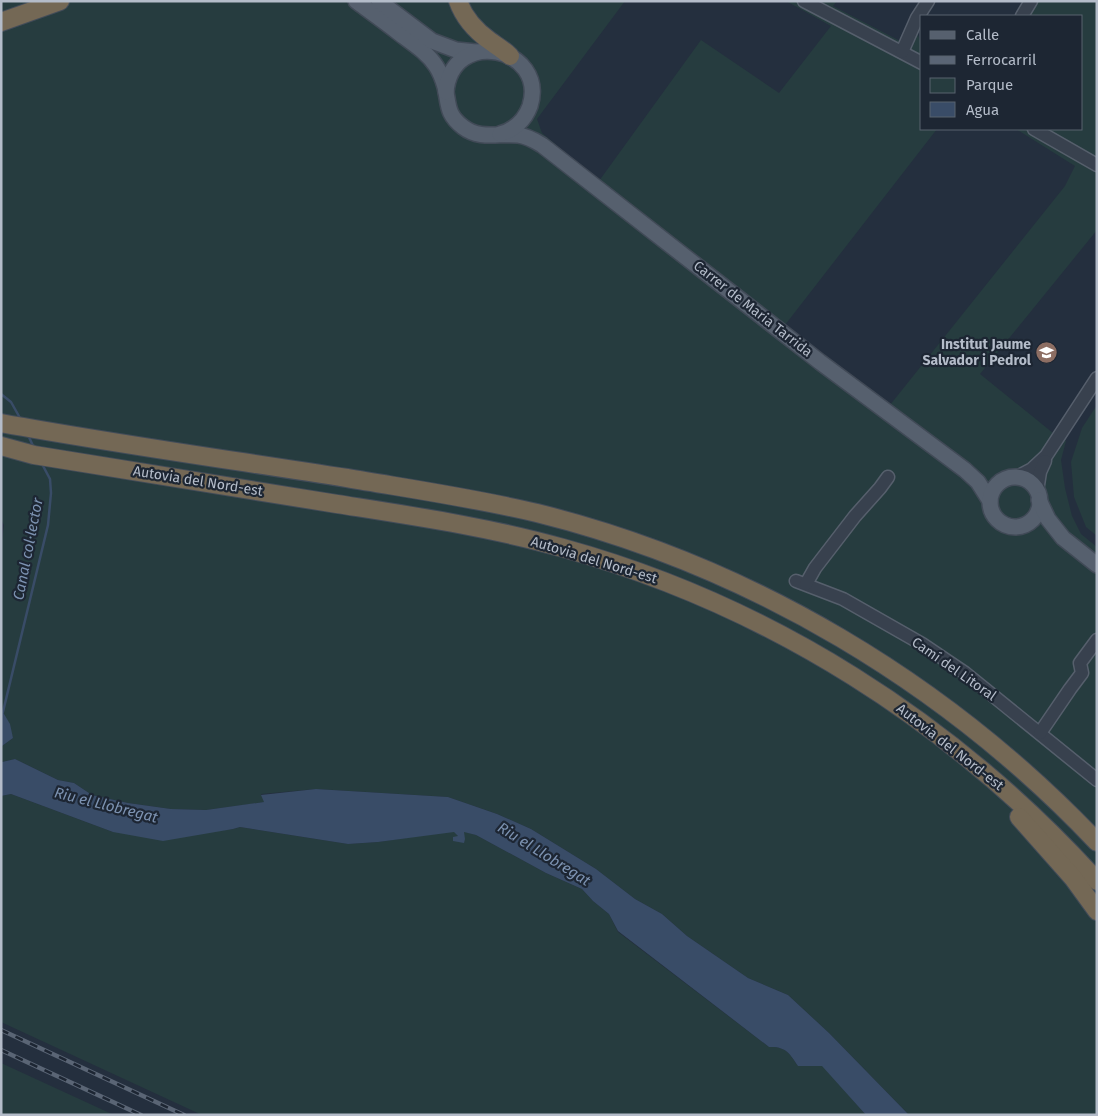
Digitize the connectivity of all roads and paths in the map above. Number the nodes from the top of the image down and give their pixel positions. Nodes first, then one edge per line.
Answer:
1 (53, 1) edge
2 (60, 1) edge
3 (356, 1) edge
4 (379, 1) edge
5 (458, 1) edge
6 (804, 1) edge
7 (928, 1) edge
8 (1032, 1) edge
9 (1, 13) edge
10 (1023, 15) edge
11 (1, 22) edge
12 (476, 52) junction
13 (902, 52) junction
14 (510, 56) junction
15 (920, 62) edge
16 (446, 92) junction
17 (528, 110) junction
18 (1036, 130) edge
19 (500, 134) junction
20 (542, 145) junction
21 (1097, 165) edge
22 (1097, 378) edge
23 (1, 423) edge
24 (1, 446) edge
25 (1, 452) edge
26 (34, 455) junction
27 (1046, 456) junction
28 (966, 470) junction
29 (888, 477) dead end
30 (1012, 478) junction
31 (1038, 496) junction
32 (990, 500) junction
33 (1018, 527) junction
34 (1063, 538) junction
35 (1097, 565) edge
36 (1097, 640) edge
37 (1040, 733) junction
38 (989, 740) junction
39 (970, 760) junction
40 (1097, 780) edge
41 (1097, 825) edge
42 (1097, 842) edge
43 (1097, 881) edge
44 (1097, 911) edge

1 - 9 highway
2 - 11 highway
3 - 16 main road
4 - 12 main road
5 - 14 highway
6 - 13 street
7 - 13 street
8 - 10 street
12 - 14 main road
12 - 16 main road
13 - 15 street
14 - 17 main road
16 - 19 main road
17 - 19 main road
17 - 20 main road
18 - 21 street
19 - 20 main road
20 - 28 main road, Carrer de Maria Tarrida
22 - 27 street
23 - 38 highway, Autovia del Nord-est
24 - 26 highway, Autovia del Nord-est
25 - 26 highway
26 - 39 highway, Autovia del Nord-est
27 - 30 street
27 - 31 street
28 - 30 main road, Carrer de Maria Tarrida
28 - 32 main road, Carrer de Maria Tarrida
29 - 37 street, Camí del Litoral
30 - 31 main road
30 - 32 main road
31 - 33 main road
31 - 34 main road
32 - 33 main road
33 - 34 main road
34 - 35 main road
36 - 37 street
37 - 40 street, Camí del Litoral
38 - 41 highway
38 - 42 highway, Autovia del Nord-est
39 - 43 highway, Autovia del Nord-est
39 - 44 highway

